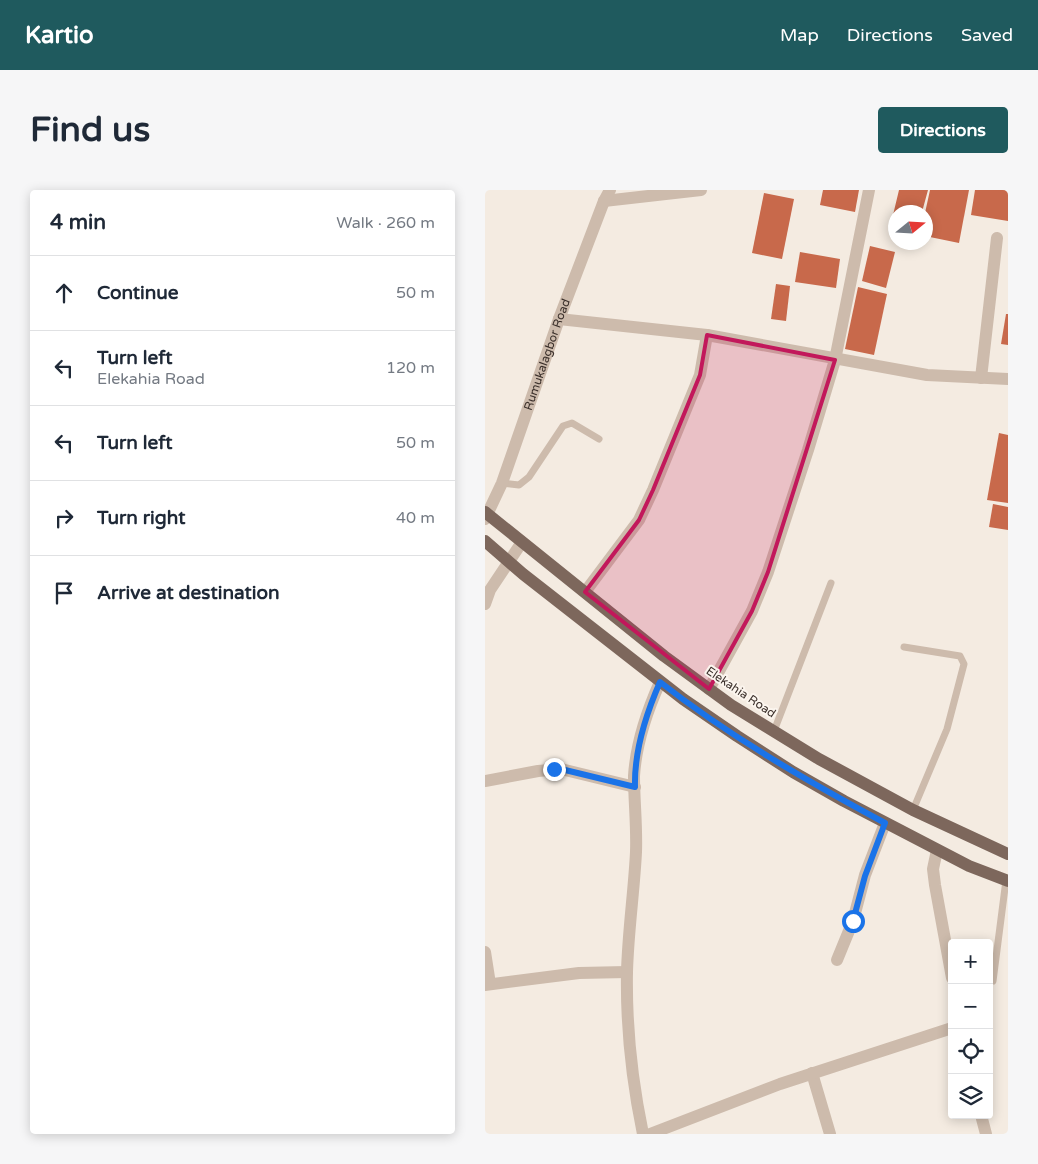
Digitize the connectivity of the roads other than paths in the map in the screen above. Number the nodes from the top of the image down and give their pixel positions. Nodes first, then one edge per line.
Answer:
1 (701, 190) edge
2 (869, 190) edge
3 (607, 195) edge
4 (997, 238) dead end
5 (559, 318) junction
6 (707, 335) junction
7 (835, 360) junction
8 (981, 378) junction
9 (1008, 380) edge
10 (599, 439) dead end
11 (502, 483) junction
12 (486, 515) edge
13 (485, 541) edge
14 (522, 542) junction
15 (509, 562) junction
16 (831, 583) dead end
17 (585, 592) junction
18 (485, 604) edge
19 (904, 647) dead end
20 (660, 682) junction
21 (709, 689) junction
22 (774, 731) junction
23 (485, 781) edge
24 (635, 787) junction
25 (913, 810) junction
26 (885, 823) junction
27 (937, 850) junction
28 (1007, 851) edge
29 (1007, 881) edge
30 (485, 952) edge
31 (948, 956) edge
32 (837, 960) dead end
33 (627, 972) junction
34 (993, 981) dead end
35 (488, 985) edge
36 (949, 1029) edge
37 (812, 1073) junction
38 (982, 1119) edge
39 (643, 1134) edge
40 (650, 1134) edge
41 (831, 1134) edge
42 (986, 1134) edge

1 - 3 street
2 - 7 street
3 - 5 street, Rumukalagbor Road
4 - 8 street
5 - 6 street
5 - 11 street, Rumukalagbor Road
6 - 7 street
6 - 17 street
7 - 8 street
7 - 21 street
8 - 9 street
10 - 11 lane
11 - 12 street, Rumukalagbor Road
12 - 14 main road, Elekahia Road
13 - 15 main road
14 - 15 street
14 - 17 main road, Elekahia Road
15 - 18 street
15 - 20 main road
16 - 22 lane
17 - 21 main road, Elekahia Road
19 - 25 lane
20 - 24 street
20 - 26 main road
21 - 22 main road, Elekahia Road
22 - 25 main road, Elekahia Road
23 - 24 street
24 - 33 street
25 - 28 main road, Elekahia Road
26 - 27 main road
26 - 32 street
27 - 29 main road
27 - 31 street
29 - 34 lane
30 - 35 street
33 - 35 street
33 - 39 street
36 - 37 street
37 - 40 street
37 - 41 street
38 - 42 street

